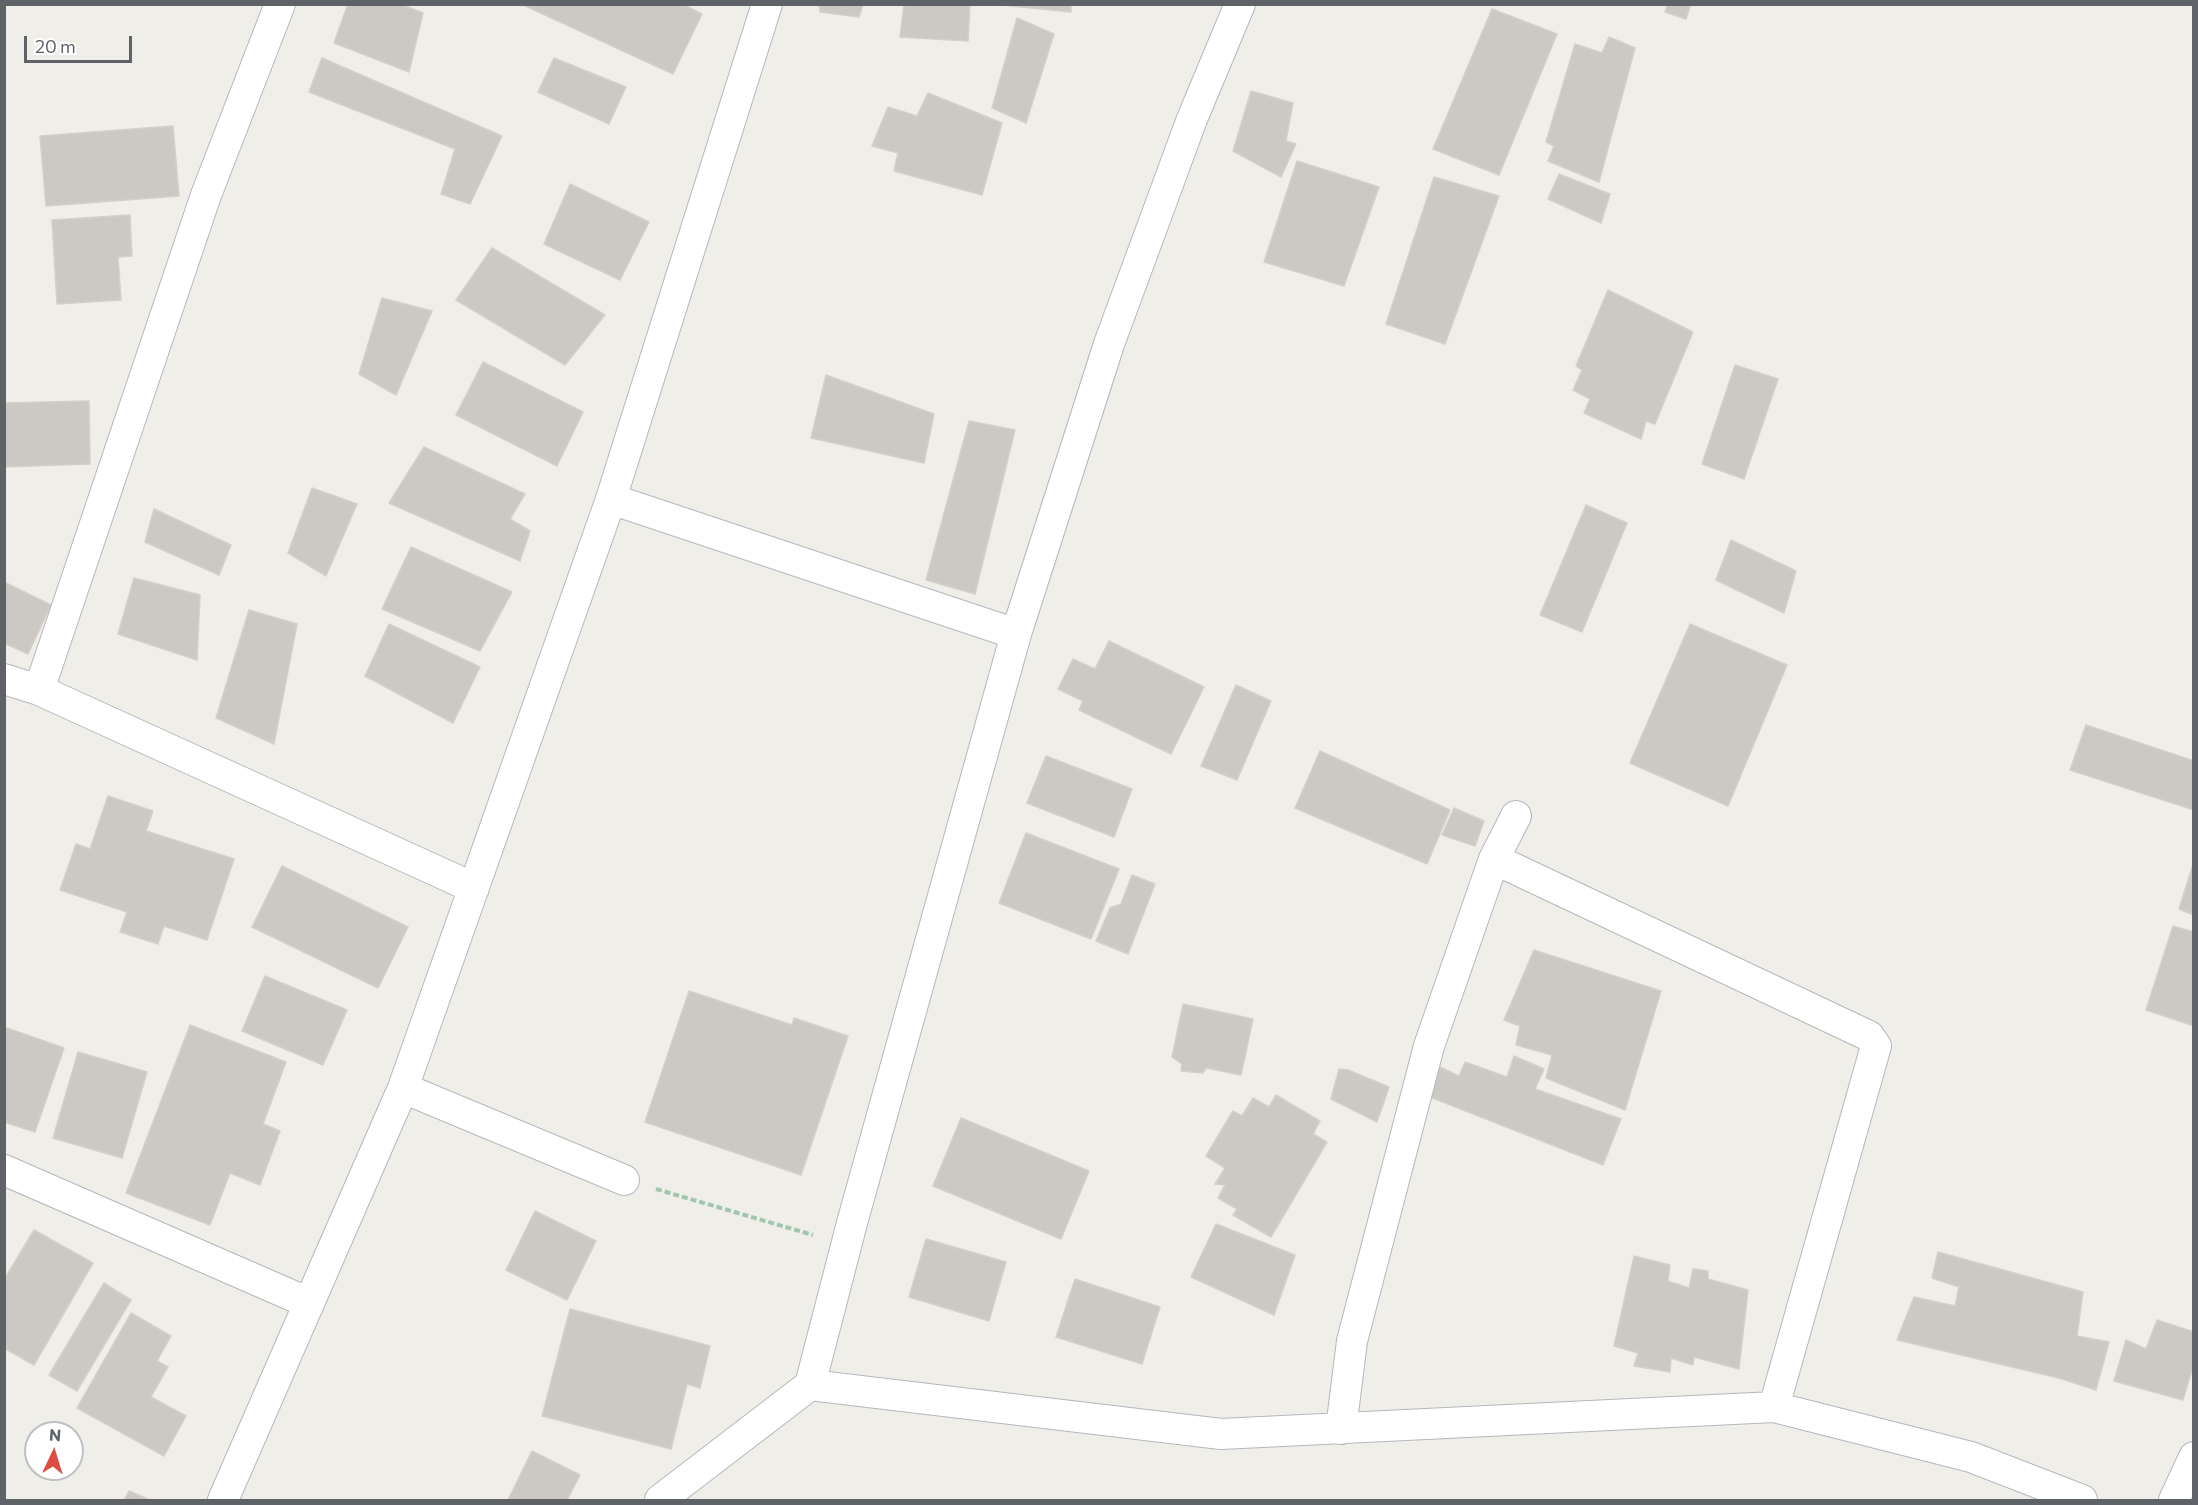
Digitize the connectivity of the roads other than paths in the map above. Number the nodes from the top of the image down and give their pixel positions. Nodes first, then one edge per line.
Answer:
1 (280, 4) edge
2 (767, 4) edge
3 (1239, 4) edge
4 (611, 499) junction
5 (1016, 634) junction
6 (4, 679) edge
7 (39, 690) junction
8 (1516, 816) dead end
9 (1494, 859) junction
10 (474, 888) junction
11 (403, 1088) junction
12 (4, 1170) edge
13 (624, 1180) road end
14 (309, 1303) junction
15 (810, 1385) junction
16 (1774, 1407) junction
17 (1341, 1429) junction
18 (2193, 1457) edge
19 (223, 1500) edge
20 (660, 1500) edge
21 (2082, 1500) edge
22 (2174, 1500) edge

1 - 7 street
2 - 4 street
3 - 5 street
4 - 5 street
4 - 10 street
5 - 15 street
6 - 7 street
7 - 10 street
8 - 9 street
9 - 16 street
9 - 17 street
10 - 11 street
11 - 13 street
11 - 14 street
12 - 14 street
14 - 19 street
15 - 17 street
15 - 20 street
16 - 17 street
16 - 21 street
18 - 22 street

